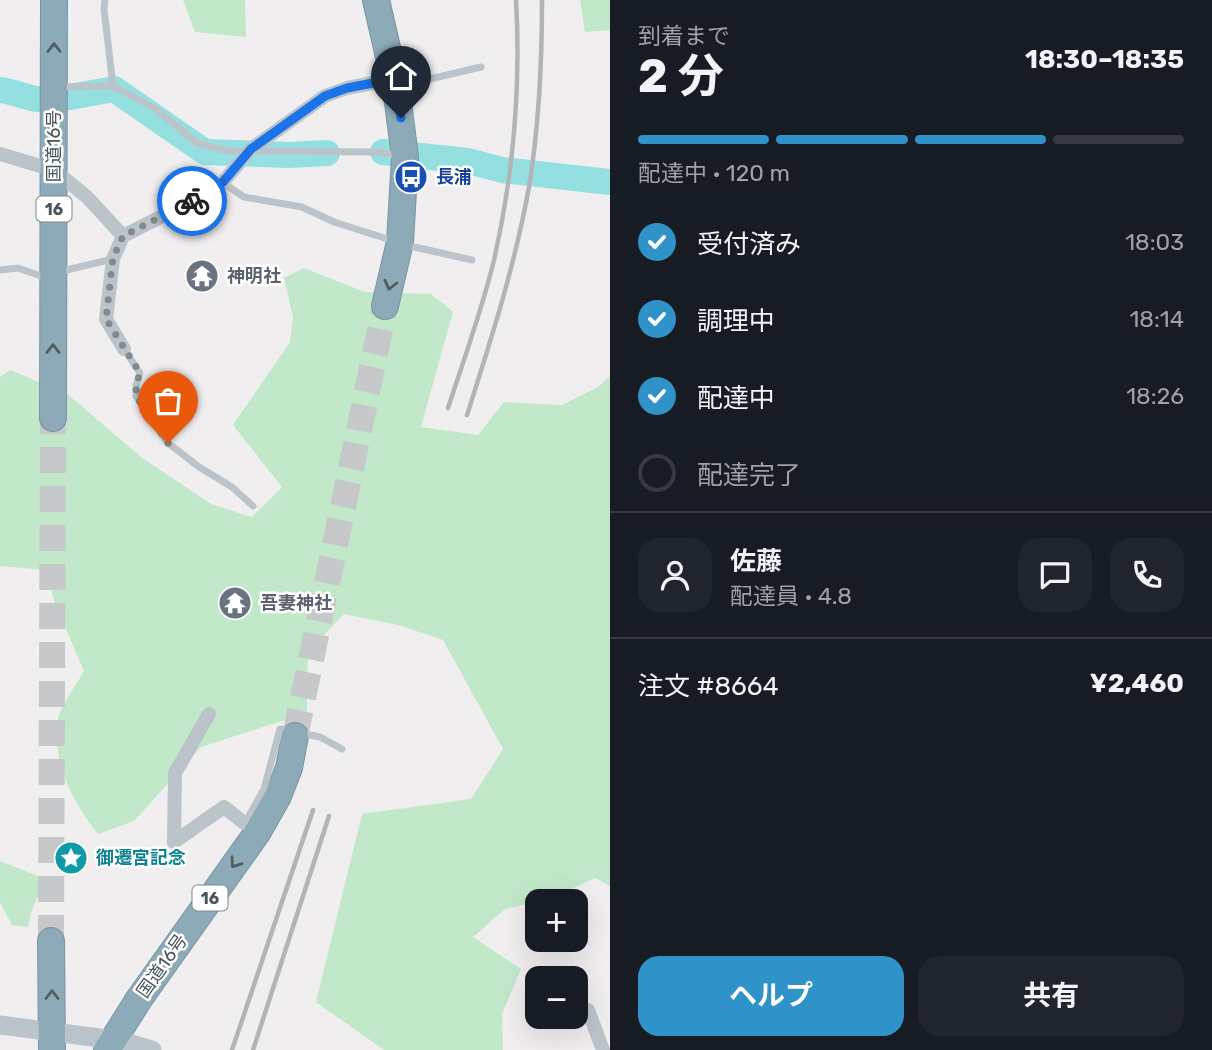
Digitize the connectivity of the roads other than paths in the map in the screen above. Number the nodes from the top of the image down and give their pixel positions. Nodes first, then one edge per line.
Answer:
1 (54, 0) edge
2 (105, 0) edge
3 (376, 0) edge
4 (481, 67) dead end
5 (395, 83) junction
6 (113, 86) junction
7 (54, 87) junction
8 (251, 149) junction
9 (0, 154) edge
10 (405, 157) junction
11 (54, 170) junction
12 (223, 182) junction
13 (123, 236) junction
14 (400, 242) junction
15 (113, 258) junction
16 (472, 260) dead end
17 (0, 270) edge
18 (54, 275) junction
19 (385, 306) tunnel mouth
20 (124, 349) joint
21 (53, 418) tunnel mouth
22 (253, 506) dead end
23 (209, 714) dead end
24 (295, 736) tunnel mouth
25 (342, 749) dead end
26 (251, 828) junction
27 (51, 941) tunnel mouth
28 (589, 1010) dead end
29 (0, 1025) edge
30 (52, 1041) edge
31 (110, 1045) edge
32 (85, 1050) edge
33 (152, 1050) edge
34 (603, 1050) edge

7 -> 1 highway, 国道16号 / 16
2 - 6 lane
3 - 5 highway
4 - 5 lane
5 - 8 street
5 - 10 highway
6 - 7 lane
6 - 8 lane
7 - 11 highway, 国道16号 / 16
8 - 10 lane
8 - 12 street
9 - 11 street
10 - 14 highway
11 - 13 street
11 - 18 highway, 国道16号 / 16
12 - 13 street
12 - 14 lane
13 - 15 street
14 - 16 lane
14 -> 19 highway
15 - 18 lane
15 - 20 street
17 - 18 lane
21 -> 18 highway, 国道16号 / 16
20 - 22 lane
23 - 26 street
24 - 26 highway, 国道16号 / 16
25 - 26 lane
26 -> 31 highway, 国道16号 / 16
30 -> 27 highway
28 - 34 street
29 - 30 street
30 - 31 street
31 - 32 highway
31 - 33 street

